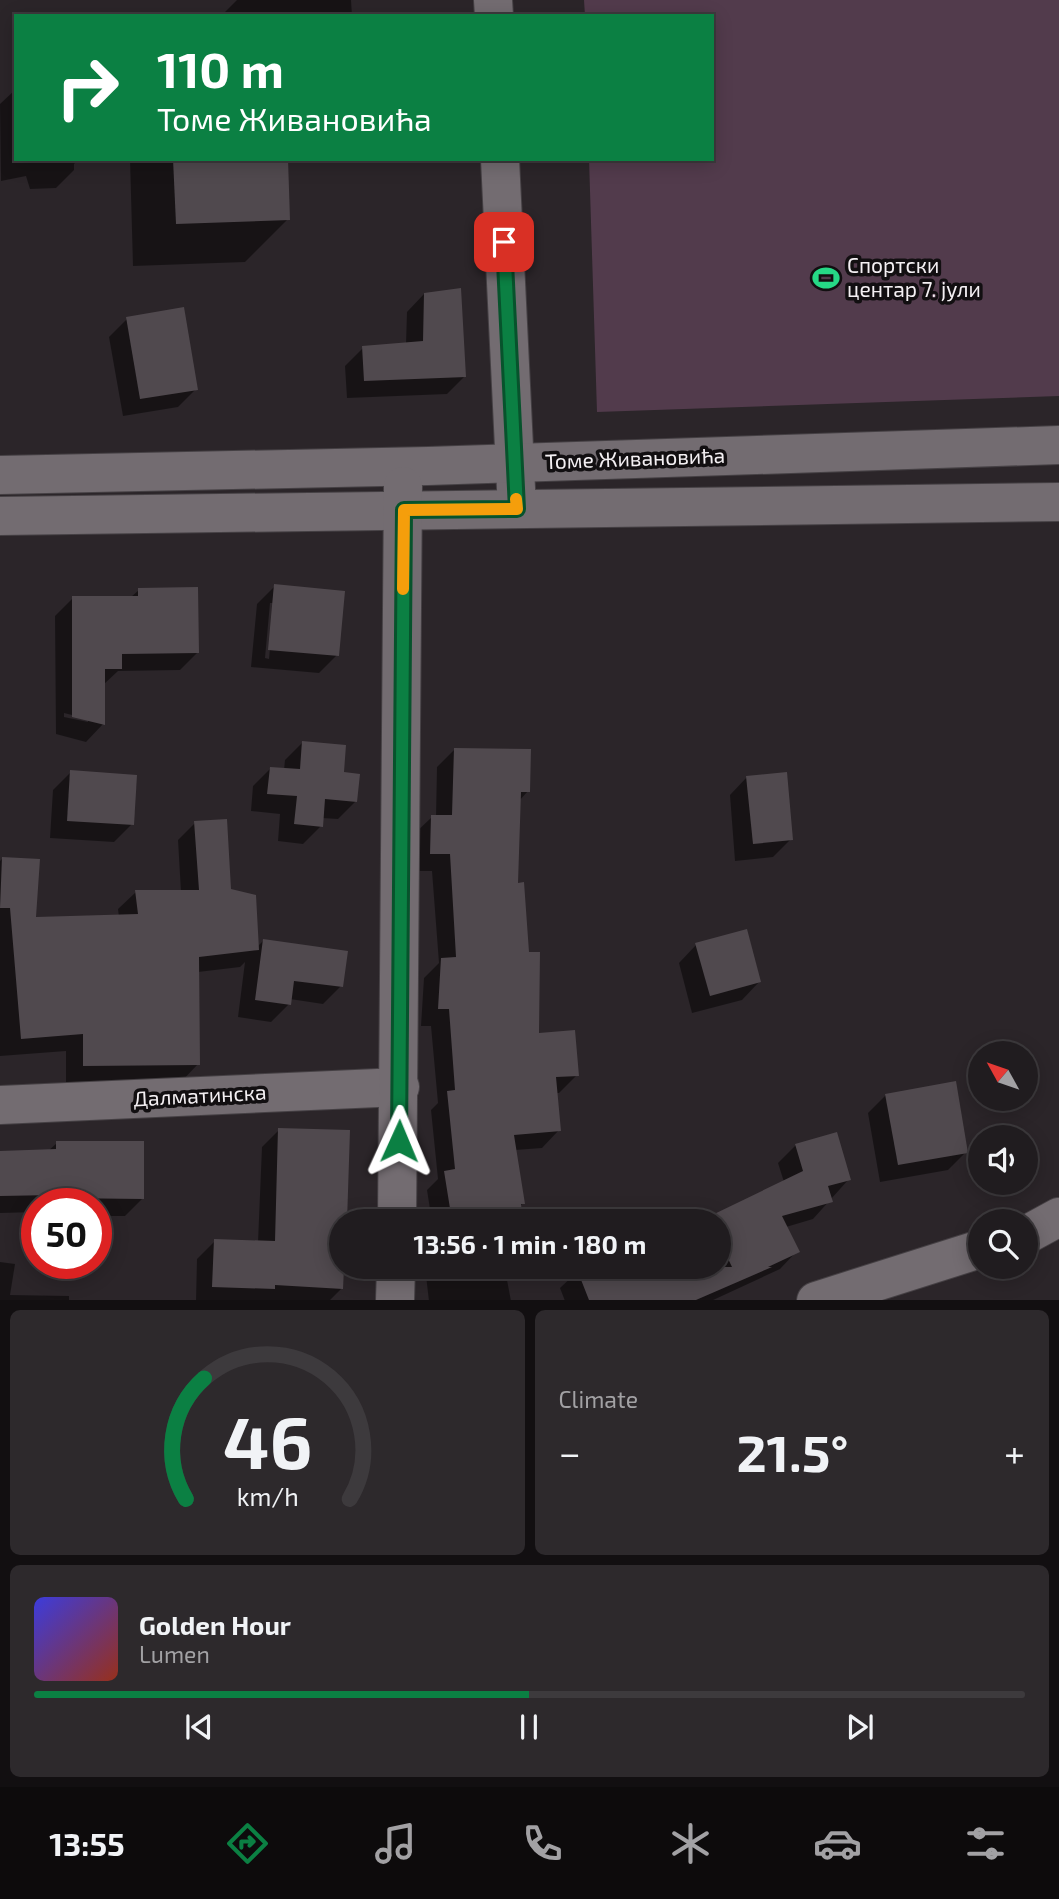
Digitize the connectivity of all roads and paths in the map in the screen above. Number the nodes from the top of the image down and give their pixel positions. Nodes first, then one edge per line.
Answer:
1 (500, 161) edge
2 (1059, 445) edge
3 (514, 463) junction
4 (403, 466) junction
5 (0, 475) edge
6 (1059, 502) edge
7 (517, 509) junction
8 (404, 510) junction
9 (0, 516) edge
10 (400, 1087) junction
11 (0, 1105) edge
12 (397, 1209) edge
13 (1059, 1217) edge
14 (1038, 1228) edge
15 (968, 1253) edge
16 (396, 1279) edge
17 (395, 1300) edge
18 (816, 1300) edge

1 - 3 main road
2 - 3 main road, Томе Живановића
3 - 4 main road, Томе Живановића
3 - 7 main road
4 - 5 main road, Томе Живановића
4 - 8 main road
6 - 7 main road
7 - 8 main road
8 - 9 main road
8 - 10 main road
10 - 11 main road, Далматинска
10 - 12 main road
13 - 14 main road
15 - 18 main road
16 - 17 main road

